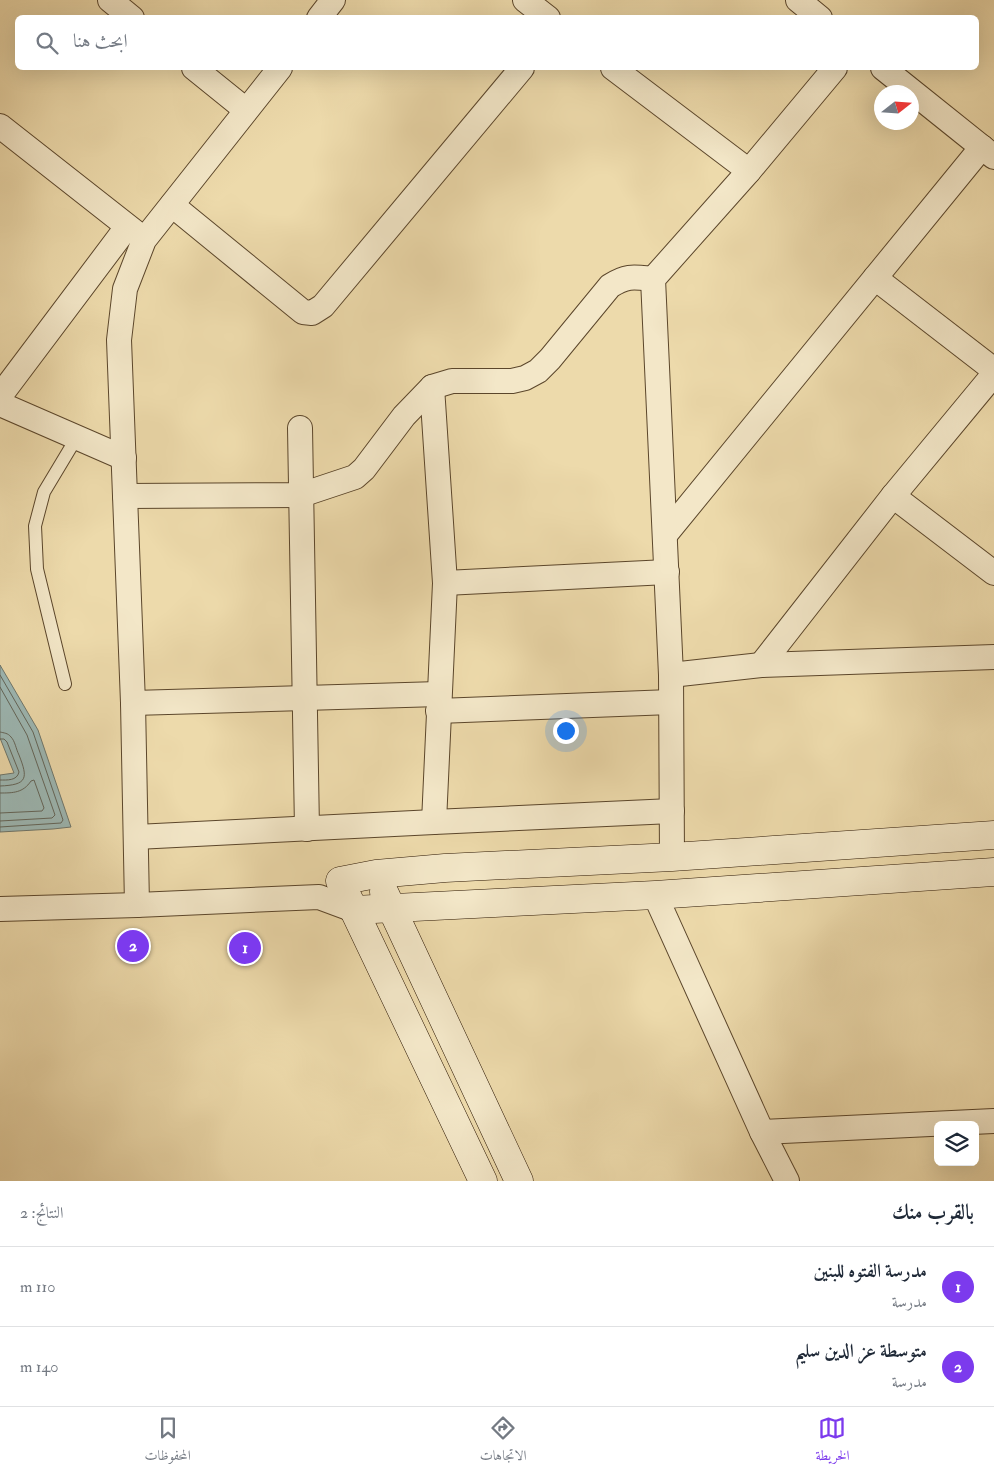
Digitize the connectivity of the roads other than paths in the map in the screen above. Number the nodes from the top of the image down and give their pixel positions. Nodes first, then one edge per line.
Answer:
1 (110, 0) edge
2 (333, 0) edge
3 (525, 0) edge
4 (798, 0) edge
5 (128, 15) edge
6 (321, 15) edge
7 (544, 15) edge
8 (816, 15) edge
9 (196, 70) edge
10 (278, 70) edge
11 (520, 70) edge
12 (616, 70) edge
13 (832, 70) edge
14 (886, 70) edge
15 (246, 110) junction
16 (2, 132) edge
17 (988, 152) edge
18 (749, 171) junction
19 (172, 205) junction
20 (136, 233) junction
21 (875, 278) junction
22 (653, 279) junction
23 (994, 370) edge
24 (994, 374) edge
25 (432, 387) junction
26 (0, 396) edge
27 (0, 404) edge
28 (300, 428) dead end
29 (77, 437) junction
30 (124, 458) junction
31 (301, 495) junction
32 (126, 496) junction
33 (893, 496) junction
34 (665, 535) junction
35 (667, 572) junction
36 (994, 573) edge
37 (445, 582) junction
38 (994, 657) edge
39 (761, 665) junction
40 (671, 675) junction
41 (65, 684) dead end
42 (304, 698) junction
43 (671, 702) junction
44 (134, 703) junction
45 (439, 703) junction
46 (672, 811) junction
47 (434, 822) junction
48 (307, 829) junction
49 (994, 835) edge
50 (136, 837) junction
51 (672, 857) junction
52 (994, 872) edge
53 (376, 874) junction
54 (340, 881) junction
55 (655, 895) junction
56 (319, 897) junction
57 (137, 905) junction
58 (391, 908) junction
59 (0, 909) edge
60 (354, 910) junction
61 (994, 1120) edge
62 (762, 1132) junction
63 (483, 1181) edge
64 (519, 1181) edge
65 (787, 1181) edge

1 - 5 street
2 - 6 street
3 - 7 street
4 - 8 street
9 - 15 street
10 - 15 street
11 - 19 street
12 - 18 street
13 - 18 street
14 - 17 street
15 - 19 street
16 - 20 street
17 - 21 street
18 - 22 street
19 - 20 street
20 - 26 street
20 - 30 street
21 - 23 street
21 - 34 street
22 - 25 street
22 - 34 street
24 - 33 street
25 - 31 street
25 - 37 street
27 - 29 street
28 - 31 street
29 - 30 street
29 - 41 lane
30 - 32 street
31 - 32 street
31 - 42 street
32 - 44 street
33 - 36 street
33 - 39 street
34 - 35 street
35 - 37 street
35 - 40 street
37 - 45 street
38 - 39 street
39 - 40 street
40 - 43 street
42 - 44 street
42 - 45 street
42 - 48 street
43 - 45 street
43 - 46 street
44 - 50 street
45 - 47 street
46 - 47 street
46 - 51 street
47 - 48 street
48 - 50 street
49 - 51 street
50 - 57 street
51 - 53 street
52 - 55 street
53 - 54 street
53 - 58 street
54 - 56 street
54 - 60 street
55 - 58 street
55 - 62 street
56 - 57 street
56 - 60 street
57 - 59 street
58 - 60 street
58 - 64 street
60 - 63 street
61 - 62 street
62 - 65 street

